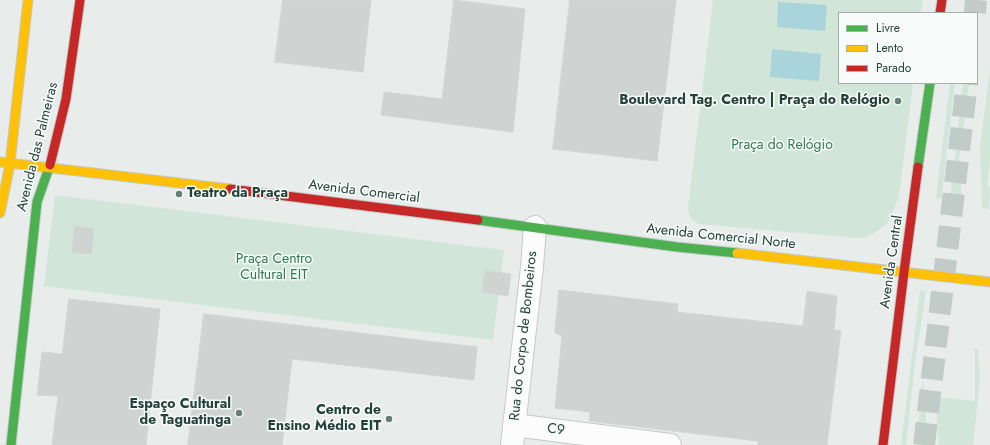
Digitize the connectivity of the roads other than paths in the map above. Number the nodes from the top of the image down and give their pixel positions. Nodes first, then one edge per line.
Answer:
1 (28, 0) edge
2 (80, 0) edge
3 (942, 0) edge
4 (940, 12) edge
5 (930, 84) edge
6 (0, 162) edge
7 (10, 164) junction
8 (50, 167) junction
9 (0, 213) edge
10 (535, 228) junction
11 (904, 272) junction
12 (990, 282) edge
13 (513, 435) edge
14 (11, 445) edge
15 (670, 445) edge
16 (883, 445) edge

1 - 7 main road, Avenida das Palmeiras
2 - 8 main road, Avenida das Palmeiras
3 - 4 main road
5 - 11 main road, Avenida Central
6 - 7 main road, Avenida Comercial
7 - 8 main road, Avenida Comercial
7 - 9 main road, Avenida das Palmeiras
8 - 10 main road, Avenida Comercial
8 - 14 main road, Avenida das Palmeiras
10 - 11 main road, Avenida Comercial Norte
10 - 13 street, Rua do Corpo de Bombeiros
11 - 12 main road, Avenida Comercial Norte
11 - 16 main road, Avenida Central
13 - 15 street, C9

